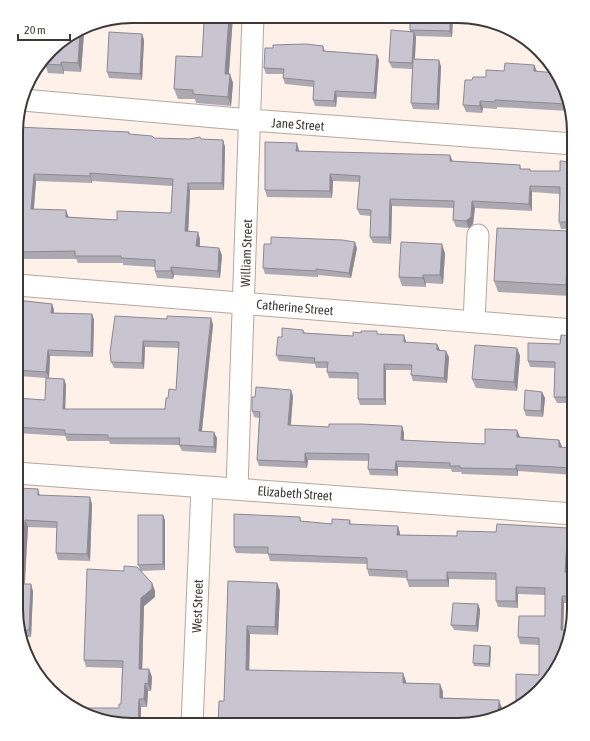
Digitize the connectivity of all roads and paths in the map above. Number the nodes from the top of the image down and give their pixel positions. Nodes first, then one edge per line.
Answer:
1 (253, 23) edge
2 (28, 100) edge
3 (250, 120) junction
4 (567, 143) edge
5 (478, 235) dead end
6 (23, 285) edge
7 (244, 303) junction
8 (474, 322) junction
9 (567, 329) edge
10 (23, 474) edge
11 (202, 487) junction
12 (237, 489) junction
13 (567, 513) edge
14 (192, 718) edge

1 - 3 street, William Street
2 - 3 street, Jane Street
3 - 4 street, Jane Street
3 - 7 street, William Street
5 - 8 street
6 - 7 street, Catherine Street
7 - 8 street, Catherine Street
7 - 12 street, William Street
8 - 9 street, Catherine Street
10 - 11 street, Elizabeth Street
11 - 12 street, Elizabeth Street
11 - 14 street, West Street
12 - 13 street, Elizabeth Street

